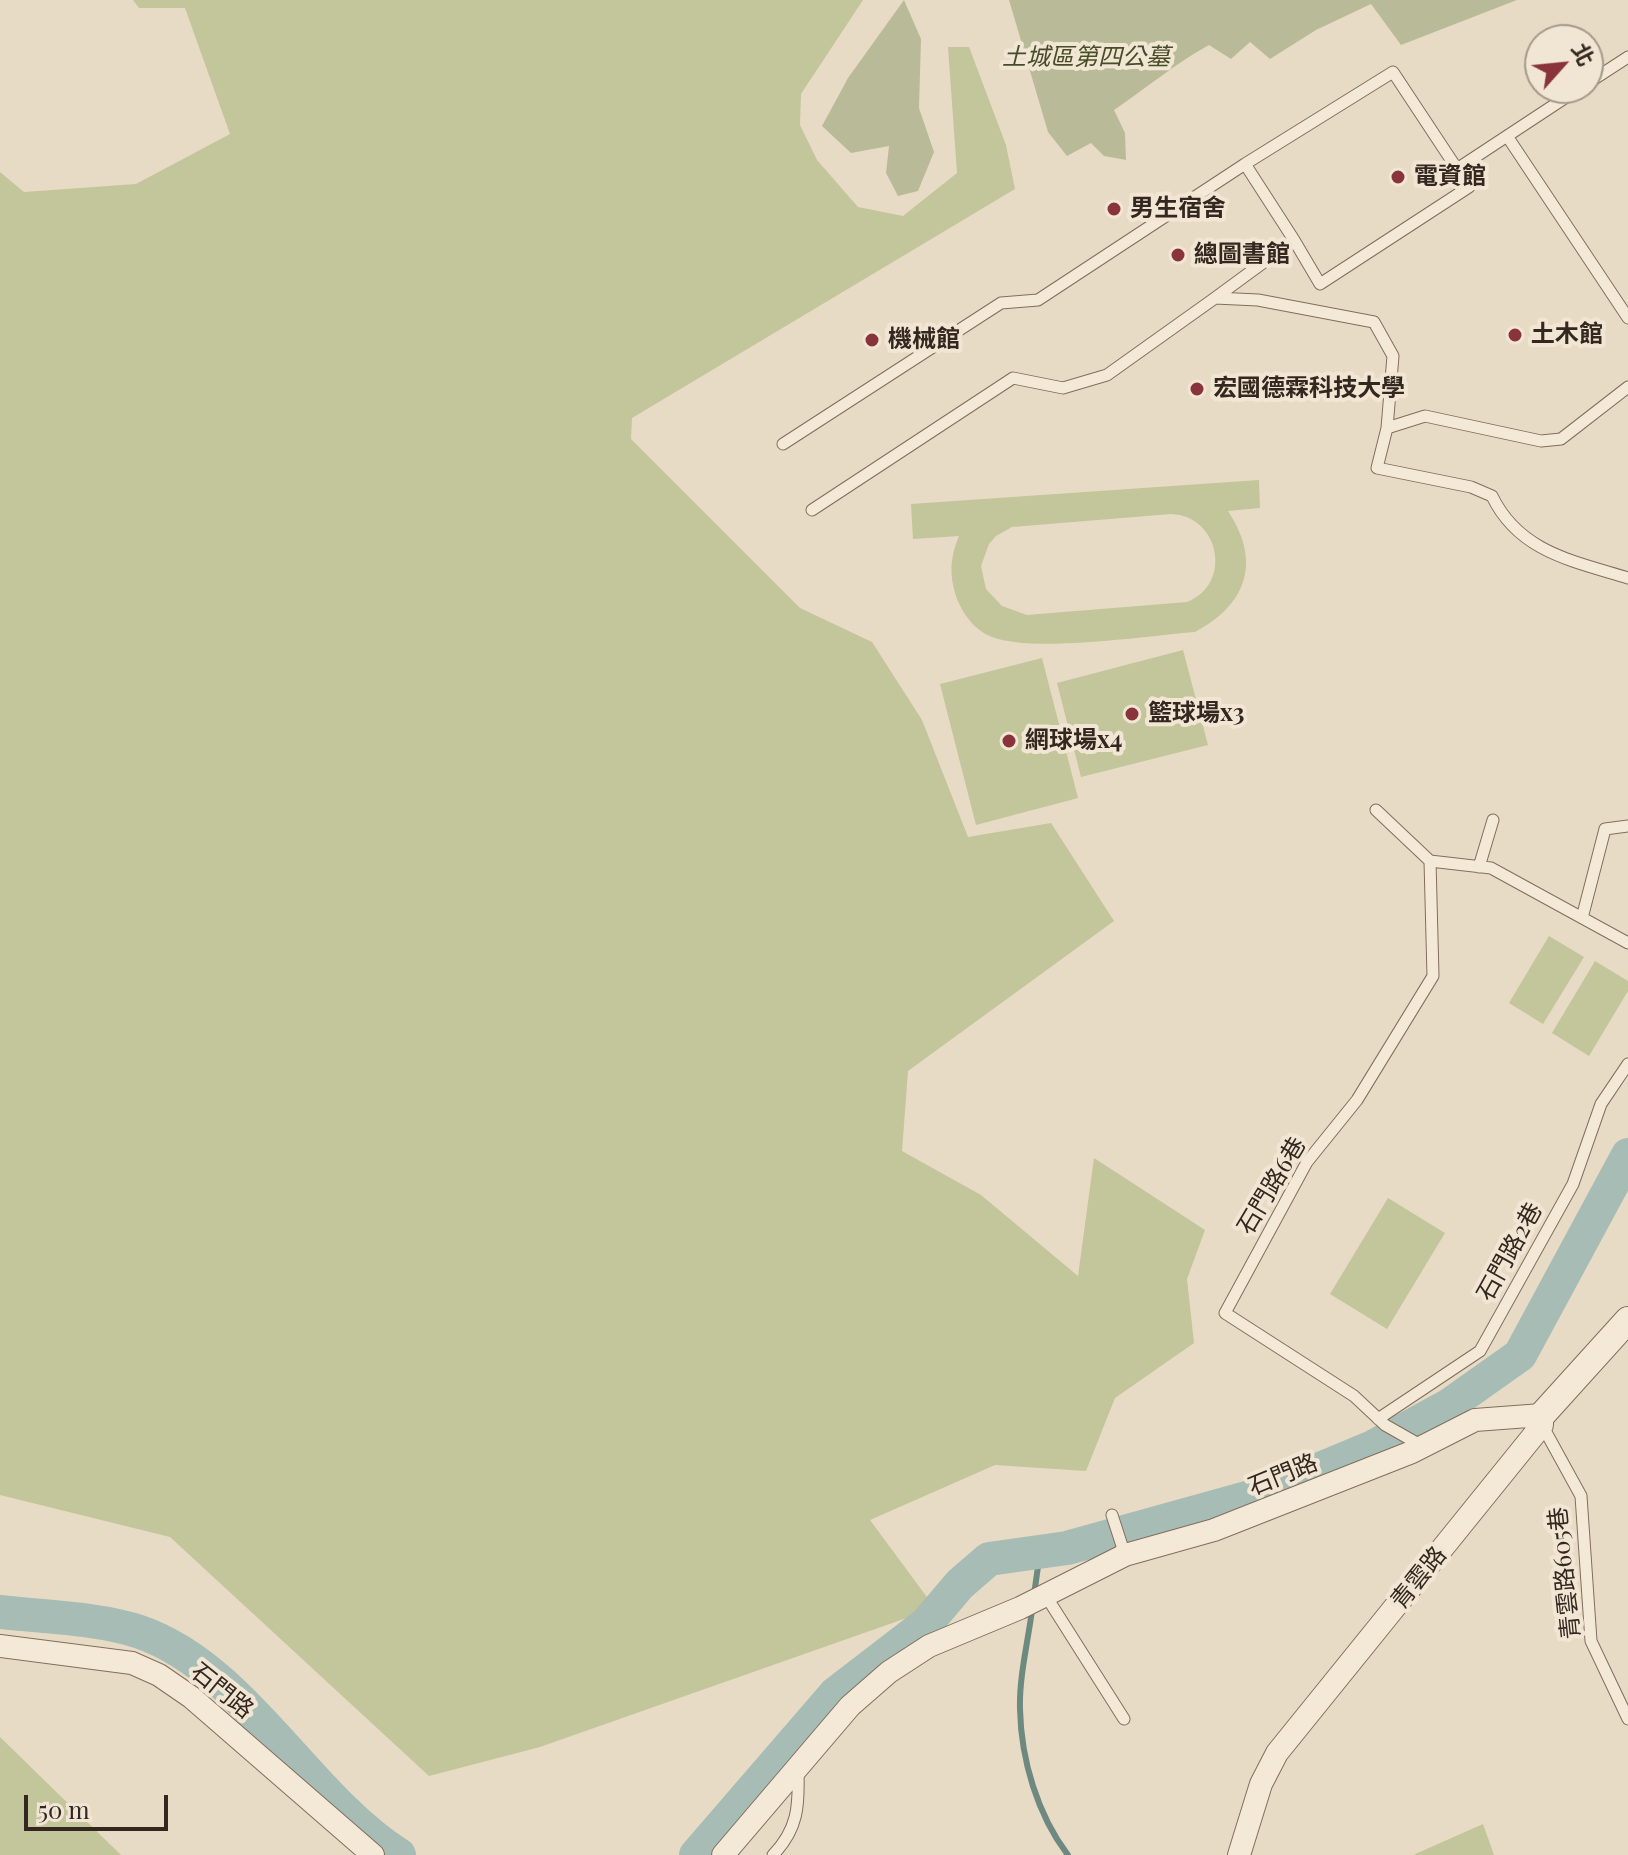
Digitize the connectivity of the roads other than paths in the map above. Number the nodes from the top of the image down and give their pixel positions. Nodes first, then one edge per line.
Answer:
1 (1628, 57) edge
2 (1604, 73) edge
3 (1556, 104) edge
4 (1507, 136) junction
5 (1245, 164) junction
6 (1457, 169) junction
7 (1294, 240) junction
8 (1215, 298) junction
9 (1628, 318) edge
10 (1628, 387) edge
11 (1387, 428) junction
12 (783, 444) dead end
13 (812, 510) dead end
14 (1628, 578) edge
15 (1376, 810) dead end
16 (1493, 820) dead end
17 (1628, 826) edge
18 (1430, 861) junction
19 (1479, 867) junction
20 (1582, 918) junction
21 (1628, 943) edge
22 (1628, 1064) edge
23 (1628, 1320) edge
24 (1542, 1420) junction
25 (1382, 1422) junction
26 (1422, 1447) junction
27 (1112, 1515) dead end
28 (1125, 1555) junction
29 (1046, 1596) junction
30 (0, 1646) edge
31 (1124, 1719) dead end
32 (1628, 1719) edge
33 (798, 1767) junction
34 (373, 1855) edge
35 (723, 1855) edge
36 (773, 1855) edge
37 (1239, 1855) edge

1 - 2 lane
3 - 4 lane
4 - 6 lane
4 - 9 lane
5 - 6 lane
5 - 7 lane
5 - 12 lane
6 - 7 lane
7 - 8 lane
8 - 11 lane
8 - 13 lane
10 - 11 lane
11 - 14 lane
15 - 18 lane
16 - 19 lane
17 - 20 lane
18 - 19 lane
18 - 25 lane, 石門路6巷
19 - 20 lane
20 - 21 lane
22 - 25 lane, 石門路2巷
23 - 24 street, 青雲路
24 - 26 street, 石門路
24 - 32 lane, 青雲路605巷
24 - 37 street, 青雲路
25 - 26 lane
26 - 28 street, 石門路
27 - 28 lane
28 - 29 street, 石門路
29 - 31 lane
29 - 33 street, 石門路
30 - 34 street, 石門路
33 - 35 street
33 - 36 lane

